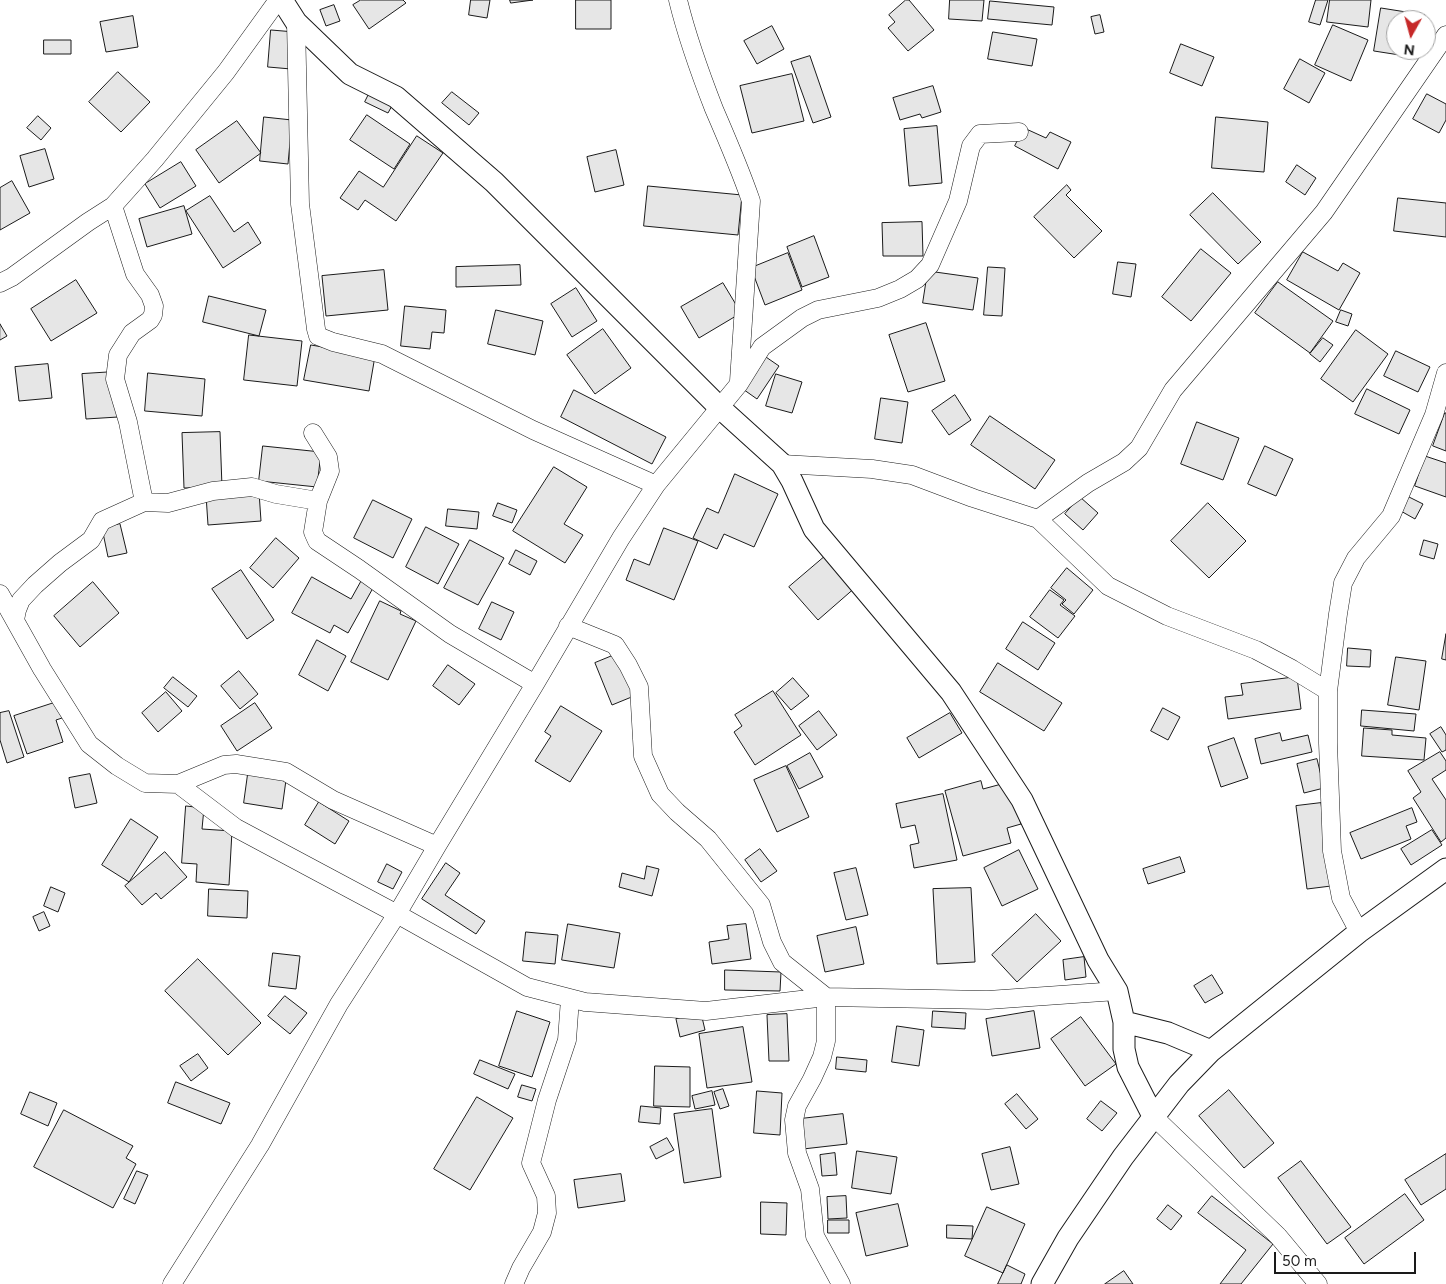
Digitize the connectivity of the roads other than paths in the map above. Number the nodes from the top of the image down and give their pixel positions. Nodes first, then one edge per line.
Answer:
1 (278, 0) edge
2 (282, 0) edge
3 (678, 0) edge
4 (296, 22) junction
5 (1446, 35) edge
6 (1019, 132) dead end
7 (113, 206) junction
8 (0, 283) edge
9 (1446, 373) edge
10 (739, 384) junction
11 (719, 407) junction
12 (313, 434) dead end
13 (782, 464) junction
14 (656, 485) junction
15 (318, 501) junction
16 (144, 502) junction
17 (1038, 519) junction
18 (0, 594) edge
19 (15, 620) junction
20 (568, 626) junction
21 (535, 684) junction
22 (1328, 692) junction
23 (178, 784) junction
24 (437, 846) junction
25 (1446, 869) edge
26 (397, 914) junction
27 (1359, 932) junction
28 (1117, 991) junction
29 (826, 997) junction
30 (570, 999) junction
31 (1124, 1022) junction
32 (1211, 1051) junction
33 (1153, 1116) junction
34 (172, 1284) edge
35 (514, 1284) edge
36 (841, 1284) edge
37 (1042, 1284) edge
38 (1318, 1284) edge

1 - 7 street
2 - 4 street
3 - 10 street
4 - 11 street
4 - 14 street
5 - 17 street
6 - 10 street
7 - 8 street
7 - 16 street
9 - 22 street
10 - 11 street
11 - 13 street
11 - 14 street
12 - 15 street
13 - 17 street
13 - 28 street
14 - 20 street
15 - 16 street
15 - 21 street
16 - 19 street
17 - 22 street
18 - 19 street
19 - 23 street
20 - 21 street
20 - 29 street
21 - 24 street
22 - 27 street
23 - 24 street
23 - 26 street
24 - 26 street
25 - 27 street
26 - 30 street
26 - 34 street
27 - 32 street
28 - 29 street
28 - 31 street
29 - 30 street
29 - 36 street
30 - 35 street
31 - 32 street
31 - 33 street
32 - 33 street
33 - 37 street
33 - 38 street

